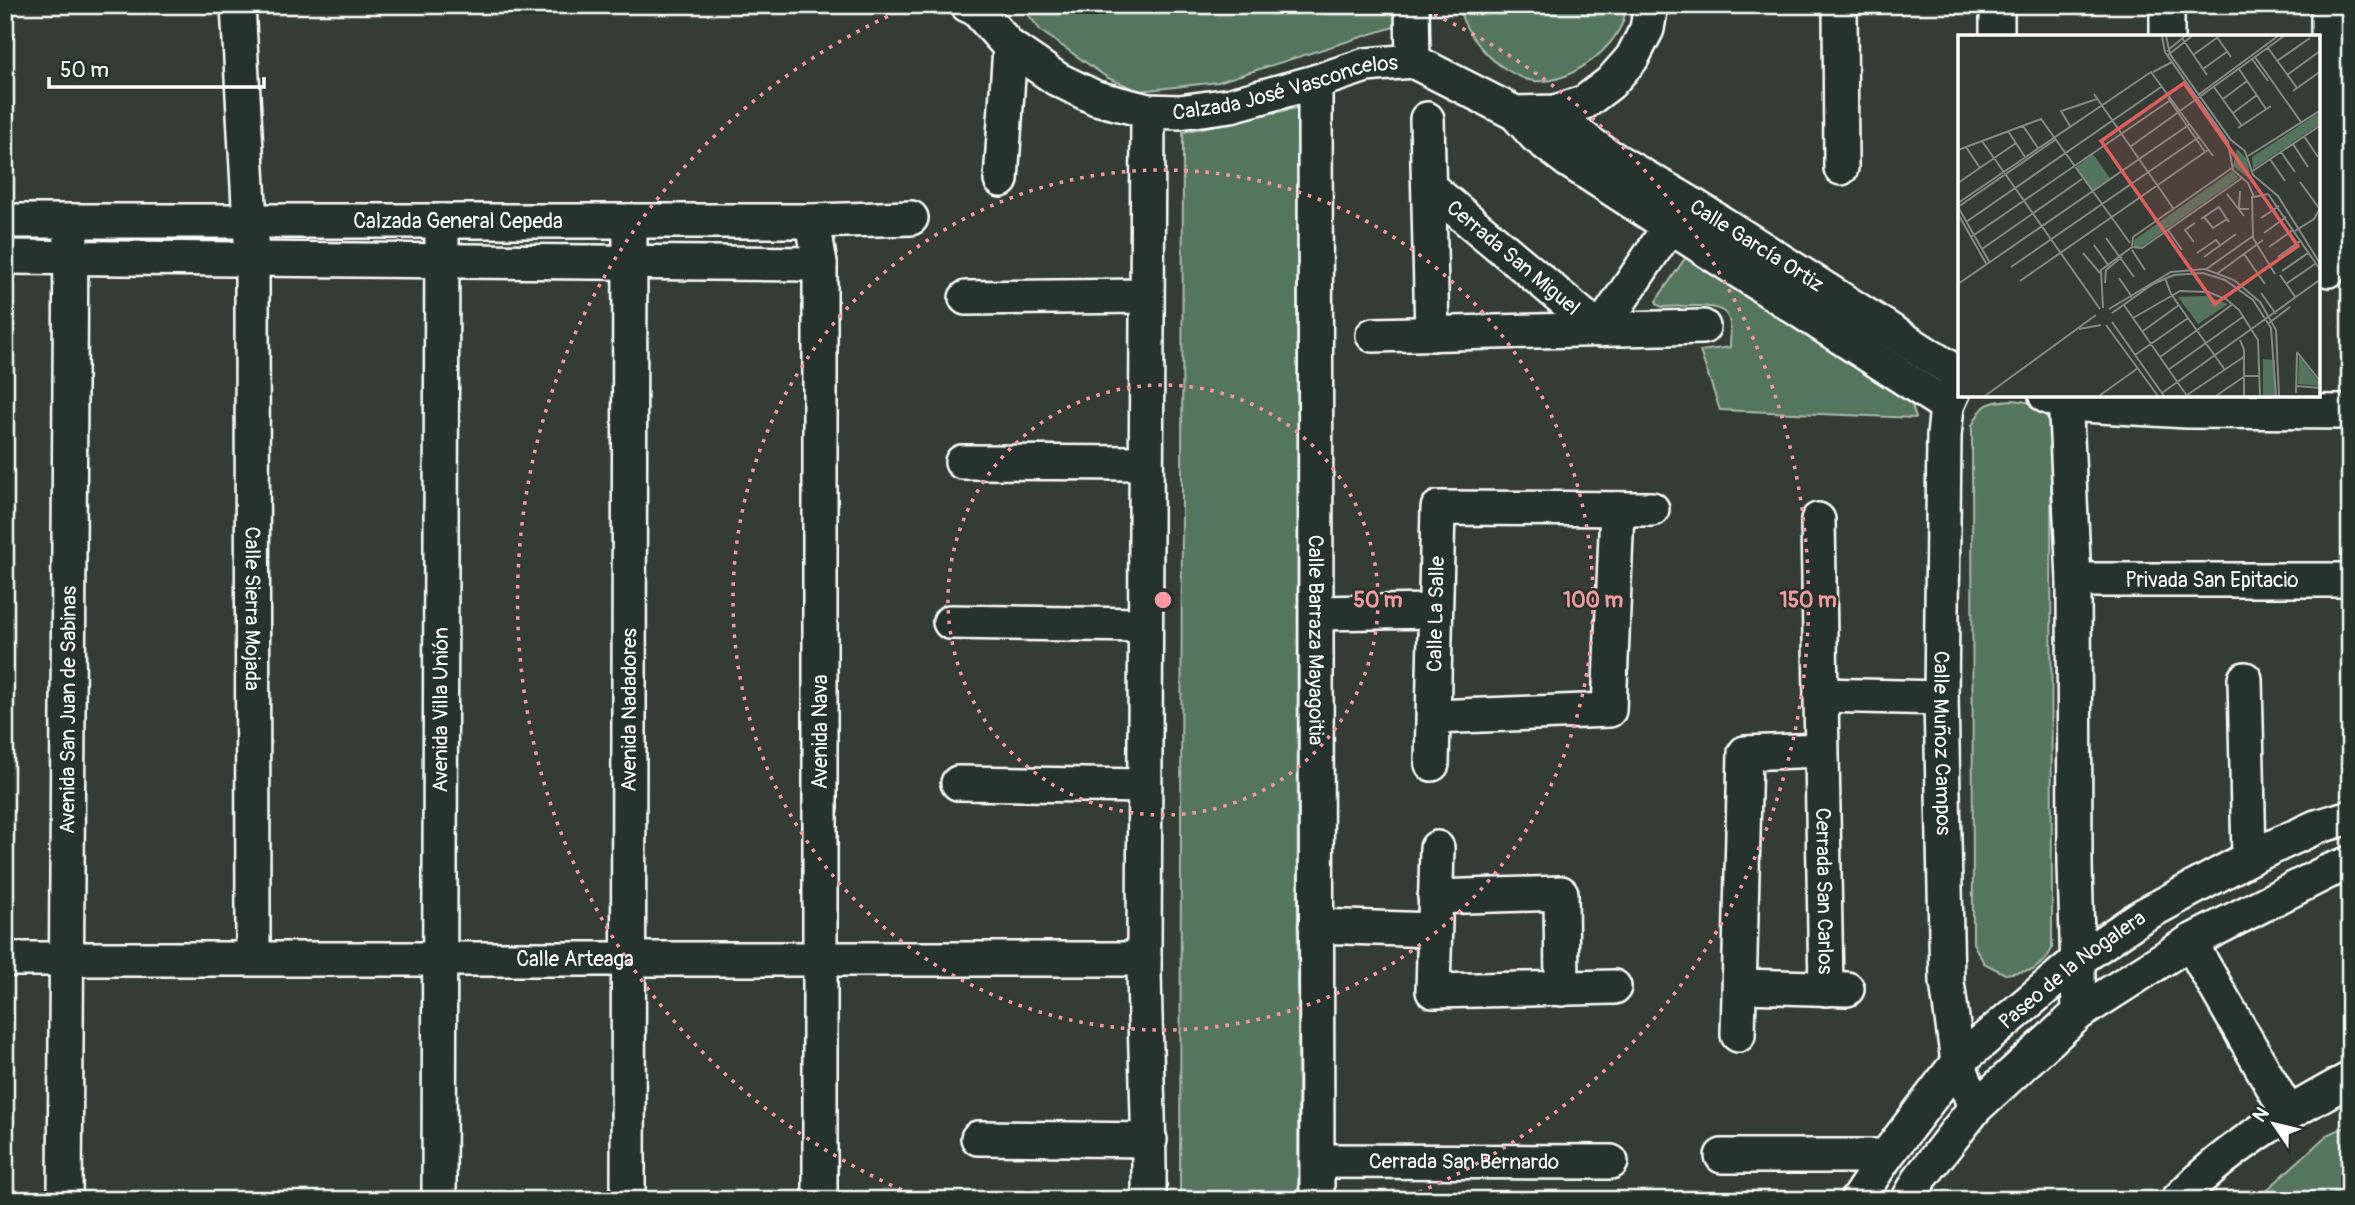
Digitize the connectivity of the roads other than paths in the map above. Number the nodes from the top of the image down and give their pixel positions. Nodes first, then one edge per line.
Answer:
1 (238, 5) edge
2 (1412, 5) edge
3 (1651, 5) edge
4 (1840, 5) edge
5 (1997, 5) edge
6 (2167, 5) edge
7 (2328, 5) edge
8 (973, 6) edge
9 (1997, 35) edge
10 (2167, 35) edge
11 (1010, 47) junction
12 (1413, 61) junction
13 (1315, 82) junction
14 (1148, 111) junction
15 (1556, 112) junction
16 (1515, 113) junction
17 (1427, 119) dead end
18 (1841, 168) dead end
19 (1001, 180) dead end
20 (1429, 187) junction
21 (911, 219) dead end
22 (250, 220) junction
23 (5, 221) edge
24 (71, 221) junction
25 (442, 221) junction
26 (630, 221) junction
27 (813, 222) junction
28 (1670, 226) junction
29 (5, 257) edge
30 (71, 257) junction
31 (252, 259) junction
32 (442, 261) junction
33 (630, 263) junction
34 (820, 264) junction
35 (2329, 270) dead end
36 (1146, 296) junction
37 (966, 298) dead end
38 (1703, 327) dead end
39 (1600, 330) junction
40 (1432, 334) junction
41 (1373, 335) dead end
42 (1958, 389) edge
43 (2059, 398) edge
44 (2350, 412) edge
45 (962, 461) dead end
46 (1144, 463) junction
47 (1617, 509) junction
48 (1652, 509) dead end
49 (1818, 520) dead end
50 (2074, 580) junction
51 (2350, 580) edge
52 (1435, 611) junction
53 (1317, 613) junction
54 (950, 622) dead end
55 (1144, 625) junction
56 (2245, 679) dead end
57 (1821, 695) junction
58 (1941, 698) junction
59 (1434, 717) junction
60 (1821, 750) junction
61 (1432, 764) dead end
62 (958, 783) dead end
63 (1144, 786) junction
64 (2350, 817) edge
65 (1437, 848) dead end
66 (2249, 858) junction
67 (2350, 863) edge
68 (1435, 897) junction
69 (1316, 926) junction
70 (1434, 930) junction
71 (2190, 942) junction
72 (253, 958) junction
73 (439, 958) junction
74 (629, 958) junction
75 (820, 958) junction
76 (1144, 958) junction
77 (5, 959) edge
78 (66, 959) junction
79 (2077, 960) junction
80 (1741, 986) junction
81 (1614, 987) dead end
82 (1562, 989) junction
83 (2079, 1013) junction
84 (1738, 1035) dead end
85 (1958, 1062) junction
86 (2350, 1079) edge
87 (1975, 1108) junction
88 (2288, 1113) junction
89 (978, 1138) dead end
90 (1150, 1140) junction
91 (1722, 1156) dead end
92 (1886, 1156) junction
93 (1317, 1161) junction
94 (1611, 1161) dead end
95 (65, 1200) edge
96 (439, 1200) edge
97 (628, 1200) edge
98 (820, 1200) edge
99 (1149, 1200) edge
100 (1317, 1200) edge
101 (1857, 1200) edge
102 (1908, 1200) edge
103 (2178, 1200) edge

1 - 22 street, Calle Sierra Mojada
2 - 12 street
3 - 15 street, Calzada José Vasconcelos
4 - 18 street
5 - 9 street
6 - 10 street
7 - 35 street
8 - 11 street, Calzada José Vasconcelos
11 - 14 street, Calzada José Vasconcelos
11 - 19 street
12 - 13 street, Calzada José Vasconcelos
12 - 16 street, Calzada José Vasconcelos
13 - 14 street, Calzada José Vasconcelos
13 - 53 street, Calle Barraza Mayagoitia
14 - 36 street
15 - 16 street, Calzada José Vasconcelos
15 - 42 street, Calle García Ortiz
16 - 28 street, Calle García Ortiz
17 - 20 street, Cerrada San Miguel
20 - 39 street, Cerrada San Miguel
20 - 40 street, Cerrada San Miguel
21 - 27 street, Calzada General Cepeda
22 - 24 street, Calzada General Cepeda
22 - 25 street, Calzada General Cepeda
22 - 31 street, Calle Sierra Mojada
23 - 24 street, Calzada General Cepeda
24 - 30 street, Avenida San Juan de Sabinas
25 - 26 street, Calzada General Cepeda
25 - 32 street, Avenida Villa Unión
26 - 27 street, Calzada General Cepeda
26 - 33 street, Avenida Nadadores
27 - 34 street, Avenida Nava
28 - 39 street, Calle García Ortiz
28 - 42 street, Calle García Ortiz
29 - 30 street, Calzada General Cepeda
30 - 31 street, Calzada General Cepeda
30 - 78 street, Avenida San Juan de Sabinas
31 - 32 street, Calzada General Cepeda
31 - 72 street, Calle Sierra Mojada
32 - 33 street, Calzada General Cepeda
32 - 73 street, Avenida Villa Unión
33 - 34 street, Calzada General Cepeda
33 - 74 street, Avenida Nadadores
34 - 75 street, Avenida Nava
36 - 37 street
36 - 46 street
38 - 39 street, Cerrada San Miguel
39 - 40 street, Cerrada San Miguel
40 - 41 street, Cerrada San Miguel
42 - 58 street, Calle Muñoz Campos
43 - 44 street
43 - 50 street
45 - 46 street
46 - 55 street
47 - 48 street
47 - 52 street, Calle La Salle
47 - 59 street
49 - 57 street, Cerrada San Carlos
50 - 51 street, Privada San Epitacio
50 - 79 street
52 - 53 street
52 - 59 street, Calle La Salle
53 - 69 street, Calle Barraza Mayagoitia
54 - 55 street
55 - 63 street
56 - 66 street
57 - 58 street
57 - 60 street, Cerrada San Carlos
58 - 85 street, Calle Muñoz Campos
59 - 61 street, Calle La Salle
60 - 80 street
60 - 80 street, Cerrada San Carlos
62 - 63 street
63 - 76 street
64 - 66 street, Paseo de la Nogalera
65 - 68 street
66 - 79 street, Paseo de la Nogalera
67 - 71 street, Paseo de la Nogalera
68 - 70 street
68 - 82 street
69 - 70 street
69 - 93 street, Calle Barraza Mayagoitia
70 - 82 street
71 - 83 street, Paseo de la Nogalera
71 - 88 street
72 - 73 street, Calle Arteaga
72 - 78 street, Calle Arteaga
73 - 74 street, Calle Arteaga
73 - 96 street, Avenida Villa Unión
74 - 75 street, Calle Arteaga
74 - 97 street, Avenida Nadadores
75 - 76 street, Calle Arteaga
75 - 98 street, Avenida Nava
76 - 90 street
77 - 78 street, Calle Arteaga
78 - 95 street, Avenida San Juan de Sabinas
79 - 83 street
79 - 85 street, Paseo de la Nogalera
80 - 84 street
81 - 82 street
83 - 87 street, Paseo de la Nogalera
85 - 87 street, Calle Muñoz Campos
85 - 92 street, Paseo de la Nogalera
86 - 88 street
87 - 102 street, Paseo de la Nogalera
88 - 103 street
89 - 90 street
90 - 99 street
91 - 92 street
92 - 101 street, Paseo de la Nogalera
93 - 94 street, Cerrada San Bernardo
93 - 100 street, Calle Barraza Mayagoitia

